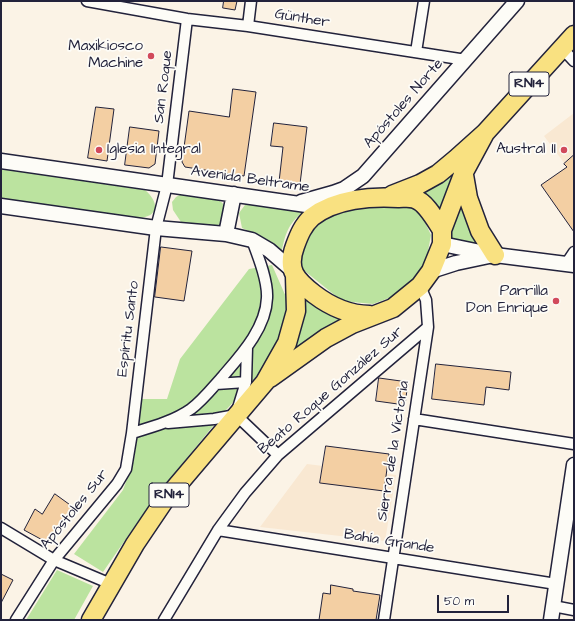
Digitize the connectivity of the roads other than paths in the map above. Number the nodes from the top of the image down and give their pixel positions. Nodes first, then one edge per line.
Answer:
1 (89, 1) edge
2 (251, 1) edge
3 (424, 1) edge
4 (517, 1) edge
5 (187, 19) junction
6 (248, 26) junction
7 (568, 41) edge
8 (416, 52) junction
9 (466, 60) junction
10 (574, 61) edge
11 (485, 133) junction
12 (1, 160) edge
13 (464, 172) junction
14 (167, 185) junction
15 (234, 194) junction
16 (387, 197) junction
17 (297, 204) junction
18 (1, 206) edge
19 (327, 208) junction
20 (156, 228) junction
21 (226, 234) junction
22 (442, 237) junction
23 (252, 240) junction
24 (574, 252) edge
25 (495, 255) junction
26 (570, 264) edge
27 (432, 271) junction
28 (293, 272) junction
29 (420, 286) junction
30 (377, 315) junction
31 (428, 327) junction
32 (247, 347) junction
33 (246, 382) junction
34 (265, 382) junction
35 (216, 384) junction
36 (236, 415) junction
37 (414, 419) junction
38 (163, 423) junction
39 (132, 433) junction
40 (574, 444) edge
41 (278, 455) junction
42 (574, 464) edge
43 (1, 528) edge
44 (218, 530) junction
45 (393, 558) junction
46 (54, 560) junction
47 (111, 584) junction
48 (556, 584) junction
49 (553, 606) junction
50 (574, 610) edge
51 (16, 620) edge
52 (91, 620) edge
53 (164, 620) edge
54 (384, 620) edge
55 (551, 620) edge

1 - 5 street, Günther
2 - 6 street
3 - 8 street
4 - 9 main road, Apóstoles Norte
5 - 6 street, Günther
5 - 14 street, San Roque
6 - 8 street, Günther
7 - 10 street
7 - 11 highway, RN14
8 - 9 street, Günther
9 - 17 main road, Apóstoles Norte
11 - 13 highway, RN14
11 - 16 highway, RN14
12 - 14 main road, Avenida Beltrame
13 - 22 highway, RN14
13 - 25 highway
14 - 15 main road, Avenida Beltrame
14 - 20 street, San Roque
15 - 17 main road, Avenida Beltrame
15 - 21 main road
16 - 19 highway, RN14
16 - 22 highway, RN14
17 - 19 main road, Avenida Beltrame
18 - 20 main road
19 - 28 highway, RN14
20 - 21 main road
20 - 39 street, Espíritu Santo
21 - 23 main road
22 - 25 main road
22 - 27 highway, RN14
23 - 28 main road
23 - 32 street
24 - 26 street
25 - 26 main road
25 - 27 main road
27 - 29 highway, RN14
28 - 30 highway, RN14
28 - 34 highway, RN14
29 - 30 highway, RN14
29 - 31 street, Sierra de la Victoria
30 - 34 highway, RN14
31 - 37 street, Sierra de la Victoria
31 - 41 street, Beato Roque González Sur
32 - 33 street
32 - 35 street
33 - 35 street
33 - 36 street
34 - 36 highway, RN14
35 - 38 street
36 - 38 street
36 - 41 street
36 - 47 highway, RN14
37 - 40 street
37 - 45 street, Sierra de la Victoria
38 - 39 street
39 - 46 street, Apóstoles Sur
41 - 44 street, Beato Roque González Sur
42 - 48 main road
43 - 46 street
44 - 45 street, Bahía Grande
44 - 53 street, Beato Roque González Sur
45 - 48 street, Bahía Grande
45 - 54 street, Sierra de la Victoria
46 - 47 street
46 - 51 street, Apóstoles Sur
47 - 52 highway, RN14
48 - 49 main road
49 - 50 street
49 - 55 main road

